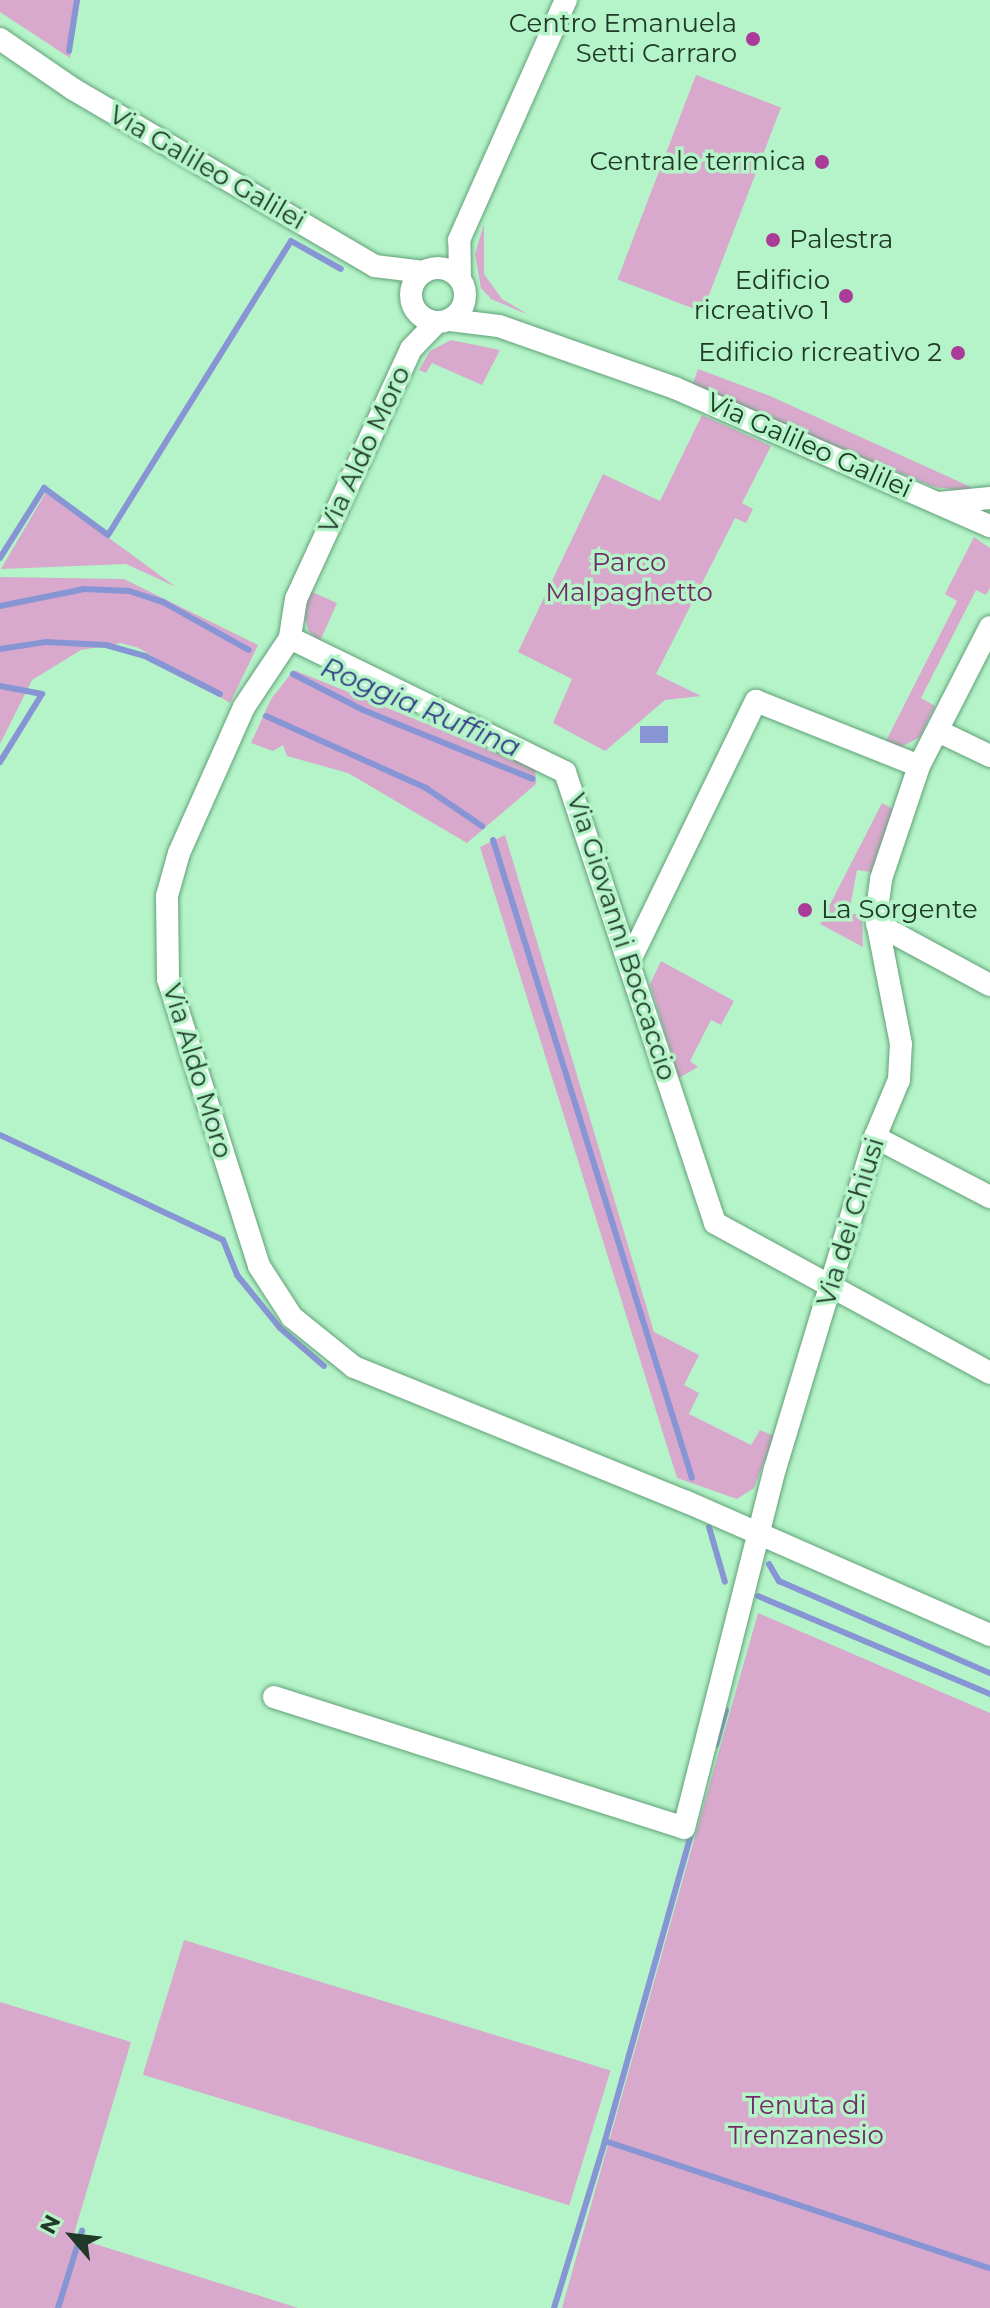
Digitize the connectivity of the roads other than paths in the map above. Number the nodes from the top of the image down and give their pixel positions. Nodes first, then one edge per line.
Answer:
1 (566, 0) edge
2 (0, 39) edge
3 (459, 240) junction
4 (375, 266) junction
5 (427, 270) junction
6 (463, 287) junction
7 (412, 302) junction
8 (444, 321) junction
9 (499, 326) junction
10 (411, 349) junction
11 (990, 498) edge
12 (938, 503) junction
13 (990, 526) edge
14 (990, 627) edge
15 (290, 638) junction
16 (938, 731) junction
17 (990, 756) edge
18 (919, 766) junction
19 (877, 924) junction
20 (631, 958) junction
21 (990, 985) edge
22 (875, 1137) junction
23 (990, 1197) edge
24 (831, 1287) junction
25 (990, 1373) edge
26 (758, 1533) junction
27 (990, 1635) edge
28 (274, 1697) dead end

1 - 3 street
2 - 4 street, Via Galileo Galilei
3 - 5 street
3 - 6 street
4 - 5 street, Via Galileo Galilei
4 - 7 street
5 - 6 street
5 - 7 street
6 - 8 street
6 - 9 street, Via Galileo Galilei
7 - 8 street
7 - 10 street, Via Aldo Moro
8 - 9 street, Via Galileo Galilei
8 - 10 street, Via Aldo Moro
9 - 12 street, Via Galileo Galilei
10 - 15 street, Via Aldo Moro
11 - 12 street, Via Galileo Galilei
12 - 13 street, Via Galileo Galilei
14 - 16 street, Via dei Chiusi
15 - 20 street, Via Giovanni Boccaccio
15 - 26 street, Via Aldo Moro
16 - 17 street
16 - 18 street, Via dei Chiusi
18 - 19 street, Via dei Chiusi
18 - 20 street
19 - 21 street
19 - 22 street, Via dei Chiusi
20 - 24 street, Via Giovanni Boccaccio
22 - 23 street
22 - 24 street, Via dei Chiusi
24 - 25 street, Via Giovanni Boccaccio
24 - 26 street, Via dei Chiusi
26 - 27 street, Via Aldo Moro
26 - 28 street, Via dei Chiusi

